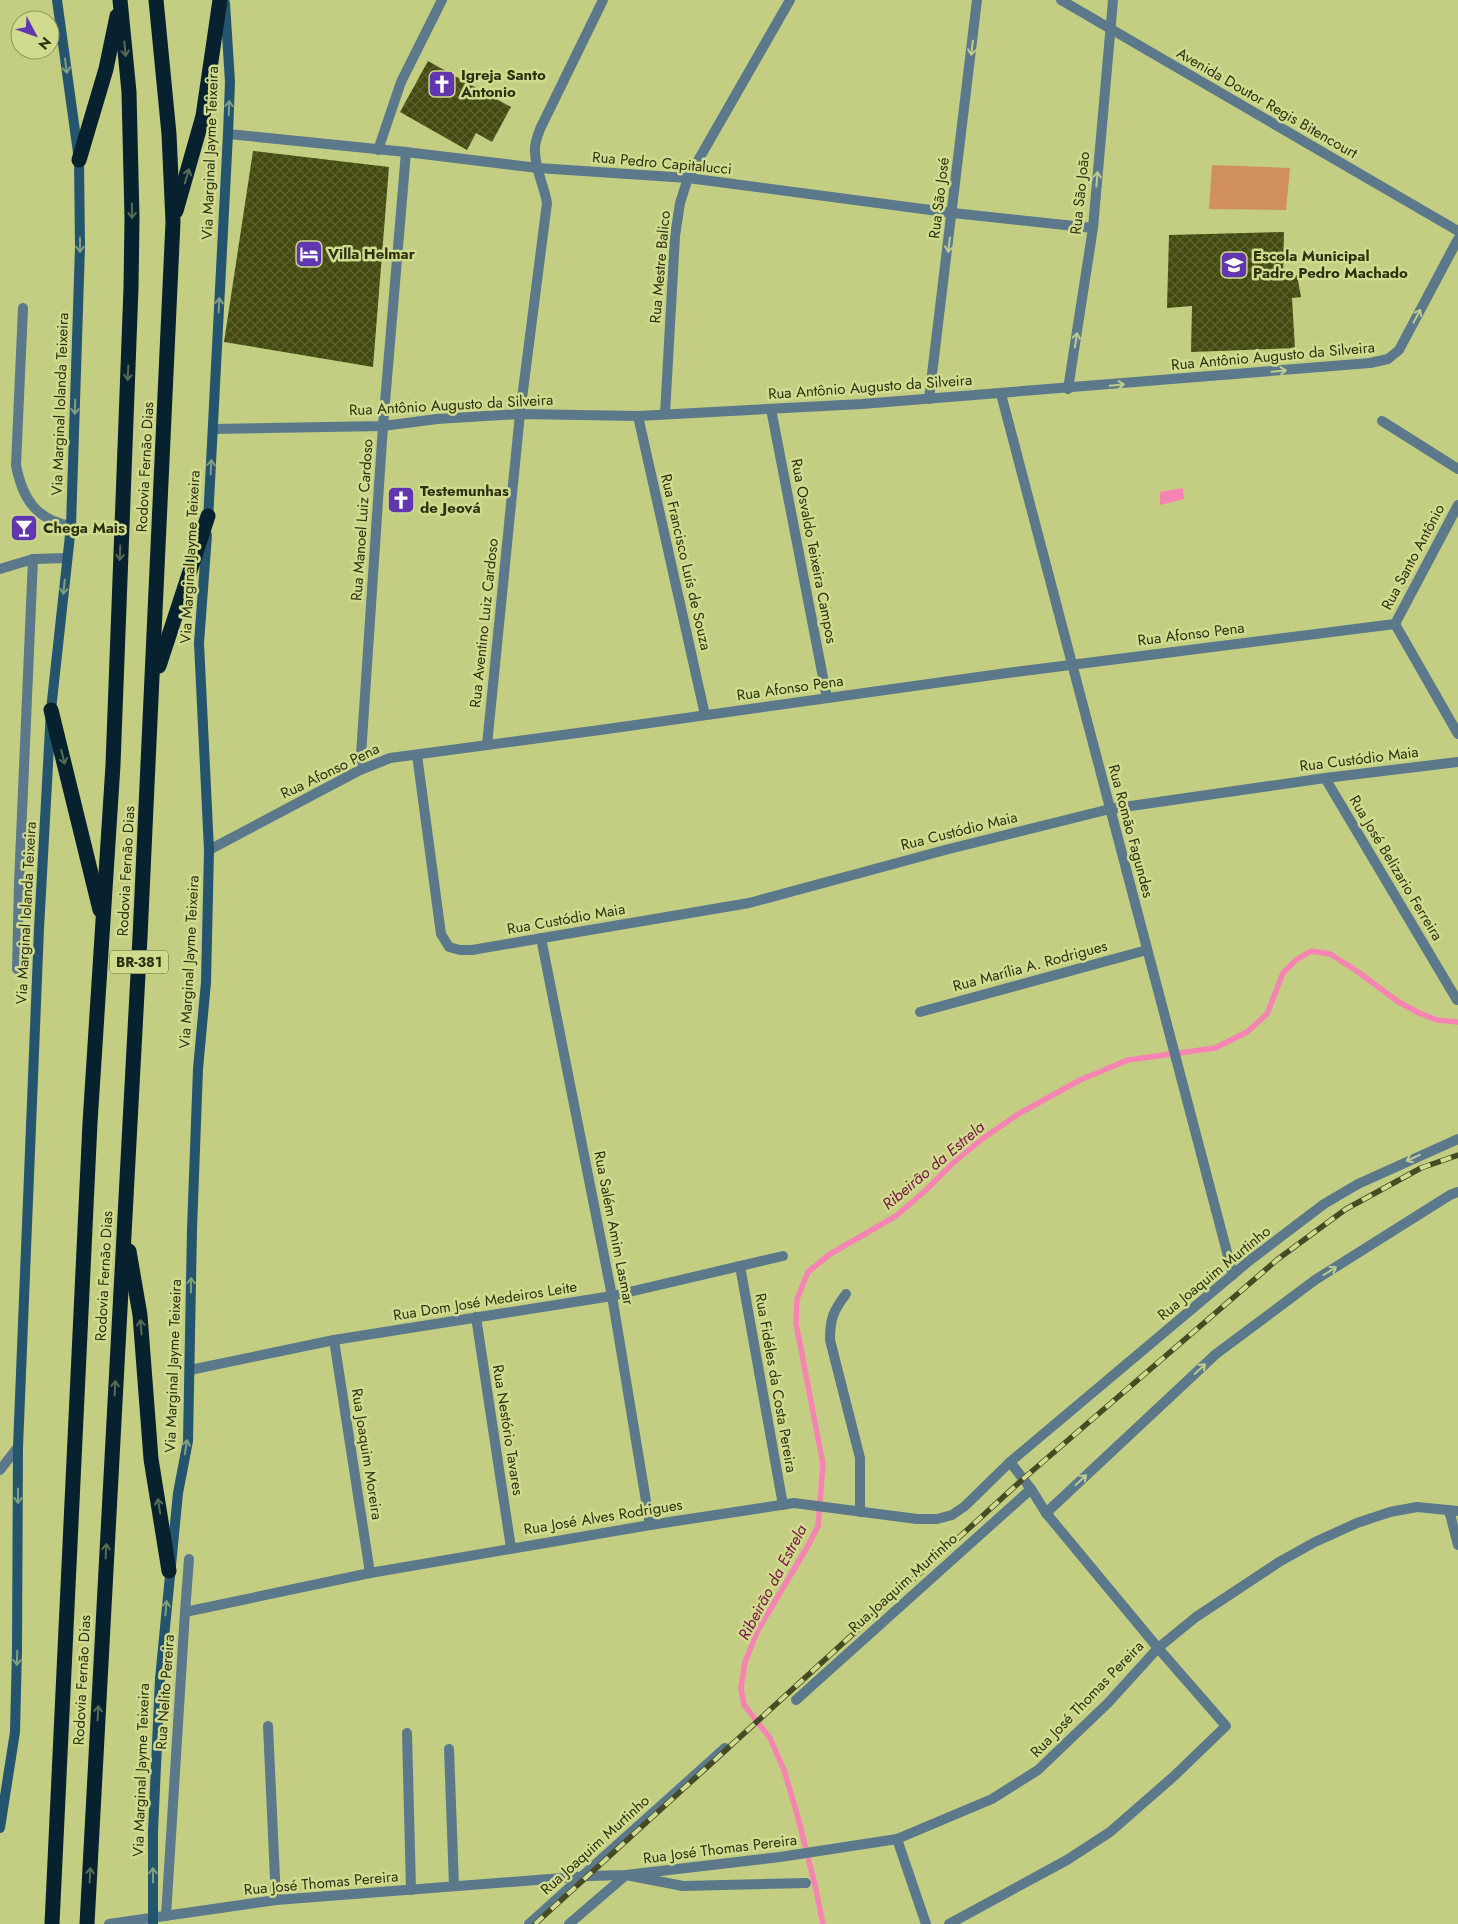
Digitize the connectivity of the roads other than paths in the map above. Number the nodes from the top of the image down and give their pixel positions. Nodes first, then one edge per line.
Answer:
1 (57, 0) edge
2 (120, 0) edge
3 (156, 0) edge
4 (220, 0) edge
5 (224, 0) edge
6 (442, 0) edge
7 (603, 0) edge
8 (790, 0) edge
9 (977, 0) edge
10 (1061, 0) edge
11 (1113, 0) edge
12 (1110, 29) junction
13 (228, 134) junction
14 (378, 150) junction
15 (406, 152) junction
16 (79, 160) junction
17 (538, 168) junction
18 (688, 178) junction
19 (953, 213) junction
20 (173, 222) junction
21 (1093, 228) junction
22 (1458, 231) edge
23 (1458, 239) edge
24 (23, 308) dead end
25 (1068, 389) junction
26 (1001, 394) junction
27 (929, 399) junction
28 (771, 408) junction
29 (520, 414) junction
30 (666, 414) junction
31 (638, 416) junction
32 (1382, 422) dead end
33 (383, 426) junction
34 (213, 429) junction
35 (1458, 468) edge
36 (1458, 505) edge
37 (208, 516) junction
38 (71, 526) junction
39 (67, 558) junction
40 (33, 559) junction
41 (0, 569) edge
42 (1395, 624) junction
43 (1071, 665) junction
44 (153, 684) junction
45 (827, 698) junction
46 (51, 710) junction
47 (705, 716) junction
48 (1458, 734) edge
49 (487, 745) junction
50 (417, 755) junction
51 (1458, 762) edge
52 (360, 770) junction
53 (1325, 778) junction
54 (1110, 809) junction
55 (208, 850) junction
56 (104, 925) junction
57 (541, 938) junction
58 (1147, 950) junction
59 (17, 969) dead end
60 (1457, 1000) edge
61 (920, 1012) dead end
62 (1458, 1139) edge
63 (1458, 1192) edge
64 (124, 1226) junction
65 (784, 1256) dead end
66 (740, 1266) junction
67 (1233, 1276) junction
68 (846, 1294) dead end
69 (612, 1296) junction
70 (476, 1317) junction
71 (334, 1340) junction
72 (190, 1370) junction
73 (18, 1447) junction
74 (1010, 1462) junction
75 (0, 1470) edge
76 (1031, 1489) junction
77 (783, 1505) junction
78 (1454, 1510) edge
79 (860, 1512) junction
80 (1046, 1513) junction
81 (650, 1525) junction
82 (1458, 1545) edge
83 (511, 1548) junction
84 (189, 1559) dead end
85 (169, 1571) junction
86 (370, 1572) junction
87 (185, 1612) junction
88 (1158, 1648) junction
89 (796, 1700) dead end
90 (268, 1726) dead end
91 (406, 1733) dead end
92 (725, 1748) dead end
93 (449, 1749) dead end
94 (0, 1828) edge
95 (897, 1839) junction
96 (626, 1875) junction
97 (582, 1877) junction
98 (806, 1882) dead end
99 (454, 1886) junction
100 (411, 1890) junction
101 (276, 1900) junction
102 (166, 1916) junction
103 (153, 1921) edge
104 (52, 1924) edge
105 (87, 1924) edge
106 (109, 1924) edge
107 (529, 1924) edge
108 (569, 1924) edge
109 (926, 1924) edge
110 (949, 1924) edge

1 -> 16 main road, Via Marginal Iolanda Teixeira
2 - 16 highway
2 -> 56 highway, Rodovia Fernão Dias / BR-381
3 - 20 highway, Rodovia Fernão Dias / BR-381
20 -> 4 highway
13 -> 5 main road, Via Marginal Jayme Teixeira
6 - 14 street
7 - 17 street, Rua Aventino Luiz Cardoso
8 - 18 street, Rua Mestre Balico
9 -> 19 street, Rua São José
10 - 12 street, Avenida Doutor Regis Bitencourt
11 - 12 street, Rua São João
21 -> 12 street, Rua São João
12 - 22 street, Avenida Doutor Regis Bitencourt
13 - 14 street, Rua Pedro Capitalucci
34 -> 13 main road, Via Marginal Jayme Teixeira
14 - 15 street, Rua Pedro Capitalucci
15 - 17 street, Rua Pedro Capitalucci
15 - 33 street, Rua Manoel Luiz Cardoso
16 -> 38 main road, Via Marginal Iolanda Teixeira
17 - 18 street, Rua Pedro Capitalucci
17 - 29 street, Rua Aventino Luiz Cardoso
18 - 19 street, Rua Pedro Capitalucci
18 - 30 street, Rua Mestre Balico
19 - 21 street, Rua Pedro Capitalucci
19 -> 27 street, Rua São José
20 - 44 highway, Rodovia Fernão Dias / BR-381
25 -> 21 street, Rua São João
25 -> 23 street, Rua Antônio Augusto da Silveira
24 - 38 street
25 - 26 street, Rua Antônio Augusto da Silveira
26 - 27 street, Rua Antônio Augusto da Silveira
26 - 43 street, Rua Romão Fagundes
27 - 28 street, Rua Antônio Augusto da Silveira
28 - 30 street, Rua Antônio Augusto da Silveira
28 - 45 street, Rua Osvaldo Teixeira Campos
29 - 31 street, Rua Antônio Augusto da Silveira
29 - 33 street, Rua Antônio Augusto da Silveira
29 - 49 street, Rua Aventino Luiz Cardoso
30 - 31 street, Rua Antônio Augusto da Silveira
31 - 47 street, Rua Francisco Luís de Souza
32 - 35 street
33 - 34 street, Rua Antônio Augusto da Silveira
33 - 52 street, Rua Manoel Luiz Cardoso
37 -> 34 main road, Via Marginal Jayme Teixeira
36 - 42 street, Rua Santo Antônio
37 - 44 highway
37 - 55 main road, Via Marginal Jayme Teixeira
38 - 39 main road, Via Marginal Iolanda Teixeira
39 - 40 street
39 -> 46 main road, Via Marginal Iolanda Teixeira
40 - 41 street
40 - 59 street
42 - 43 street, Rua Afonso Pena
42 - 48 street
43 - 45 street, Rua Afonso Pena
43 - 54 street, Rua Romão Fagundes
44 - 64 highway, Rodovia Fernão Dias / BR-381
45 - 47 street, Rua Afonso Pena
46 -> 56 highway
46 - 73 main road, Via Marginal Iolanda Teixeira
47 - 49 street, Rua Afonso Pena
49 - 50 street, Rua Afonso Pena
50 - 52 street, Rua Afonso Pena
50 - 57 street, Rua Custódio Maia
51 - 53 street, Rua Custódio Maia
52 - 55 street, Rua Afonso Pena
53 - 54 street, Rua Custódio Maia
53 - 60 street, Rua José Belizario Ferreira
54 - 57 street, Rua Custódio Maia
54 - 58 street, Rua Romão Fagundes
72 -> 55 main road, Via Marginal Jayme Teixeira
56 - 104 highway, Rodovia Fernão Dias / BR-381
57 - 69 street, Rua Salém Amim Lasmar
58 - 61 street, Rua Marília A. Rodrigues
58 - 67 street, Rua Romão Fagundes
62 -> 67 street, Rua Joaquim Murtinho
80 -> 63 street
85 -> 64 highway
105 -> 64 highway, Rodovia Fernão Dias / BR-381
65 - 66 street, Rua Dom José Medeiros Leite
66 - 69 street, Rua Dom José Medeiros Leite
66 - 77 street, Rua Fidéles da Costa Pereira
67 - 74 street, Rua Joaquim Murtinho
68 - 79 street
69 - 70 street, Rua Dom José Medeiros Leite
69 - 81 street, Rua Salém Amim Lasmar
70 - 71 street, Rua Dom José Medeiros Leite
70 - 83 street, Rua Nestório Tavares
71 - 72 street, Rua Dom José Medeiros Leite
71 - 86 street, Rua Joaquim Moreira
85 -> 72 main road, Via Marginal Jayme Teixeira
73 - 75 street
73 -> 94 main road, Via Marginal Iolanda Teixeira
74 - 76 street
74 - 79 street, Rua José Alves Rodrigues
76 - 80 street
76 - 89 street, Rua Joaquim Murtinho
77 - 79 street, Rua José Alves Rodrigues
77 - 81 street, Rua José Alves Rodrigues
78 - 82 street
78 - 88 street, Rua José Thomas Pereira
80 - 88 street
81 - 83 street, Rua José Alves Rodrigues
83 - 86 street, Rua José Alves Rodrigues
84 - 87 street, Rua Nelito Pereira
103 -> 85 main road, Via Marginal Jayme Teixeira
86 - 87 street, Rua José Alves Rodrigues
87 - 102 street, Rua Nelito Pereira
88 - 95 street, Rua José Thomas Pereira
88 - 110 street
90 - 101 street
91 - 100 street
92 - 97 street, Rua Joaquim Murtinho
93 - 99 street
95 - 96 street, Rua José Thomas Pereira
95 - 109 street
96 - 97 street, Rua José Thomas Pereira
96 - 98 street, Rua José Thomas Pereira
96 - 108 street
97 - 99 street, Rua José Thomas Pereira
97 - 107 street, Rua Joaquim Murtinho
99 - 100 street, Rua José Thomas Pereira
100 - 101 street, Rua José Thomas Pereira
101 - 102 street, Rua José Thomas Pereira
102 - 103 street, Rua José Thomas Pereira
103 - 106 street, Rua José Thomas Pereira

